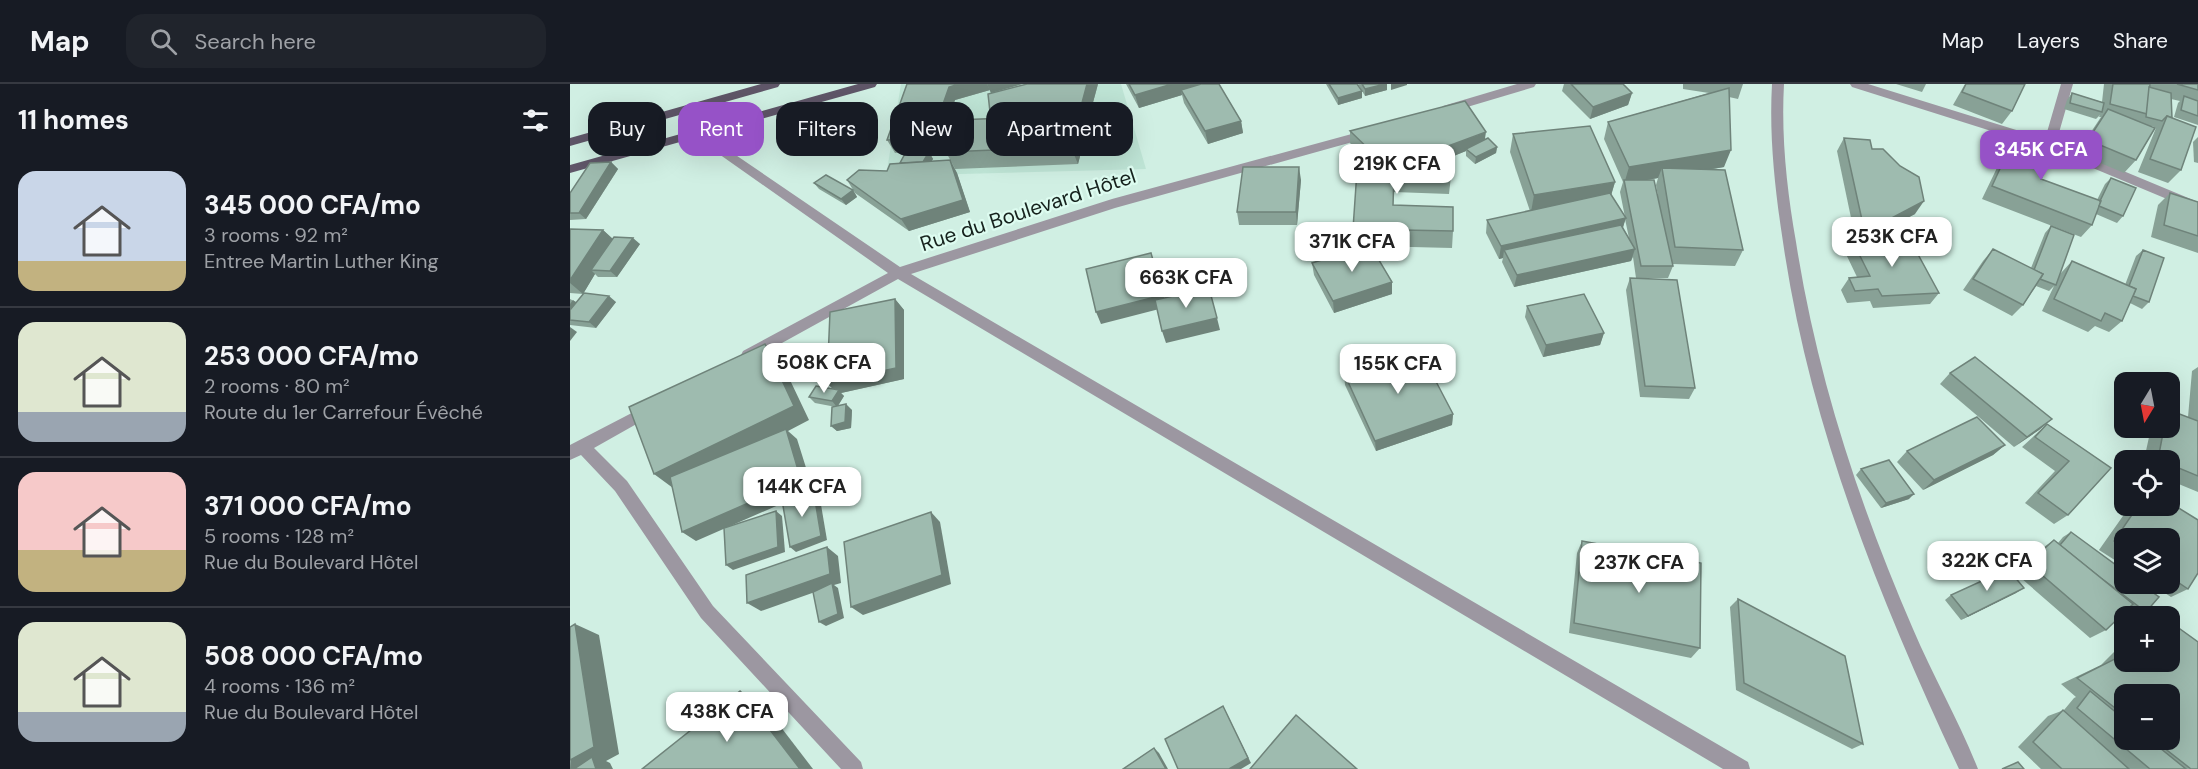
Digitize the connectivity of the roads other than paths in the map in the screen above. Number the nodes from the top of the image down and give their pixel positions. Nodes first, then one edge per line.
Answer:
1 (774, 84) edge
2 (871, 84) edge
3 (1530, 84) edge
4 (1778, 84) edge
5 (1856, 84) edge
6 (2067, 84) edge
7 (764, 113) edge
8 (1432, 114) edge
9 (1377, 130) edge
10 (678, 137) edge
11 (570, 142) edge
12 (2049, 146) junction
13 (730, 156) edge
14 (570, 169) edge
15 (2198, 207) edge
16 (898, 273) junction
17 (735, 363) edge
18 (663, 402) edge
19 (576, 450) edge
20 (854, 769) edge
21 (1741, 769) edge
22 (1969, 769) edge

1 - 11 main road
2 - 7 main road
3 - 8 street
4 - 22 street
5 - 12 street
6 - 12 street
9 - 16 street, Rue du Boulevard Hôtel
10 - 14 main road
12 - 15 street
13 - 16 street
16 - 17 street, Rue du Boulevard Hôtel
16 - 21 street
18 - 19 street
19 - 20 street

